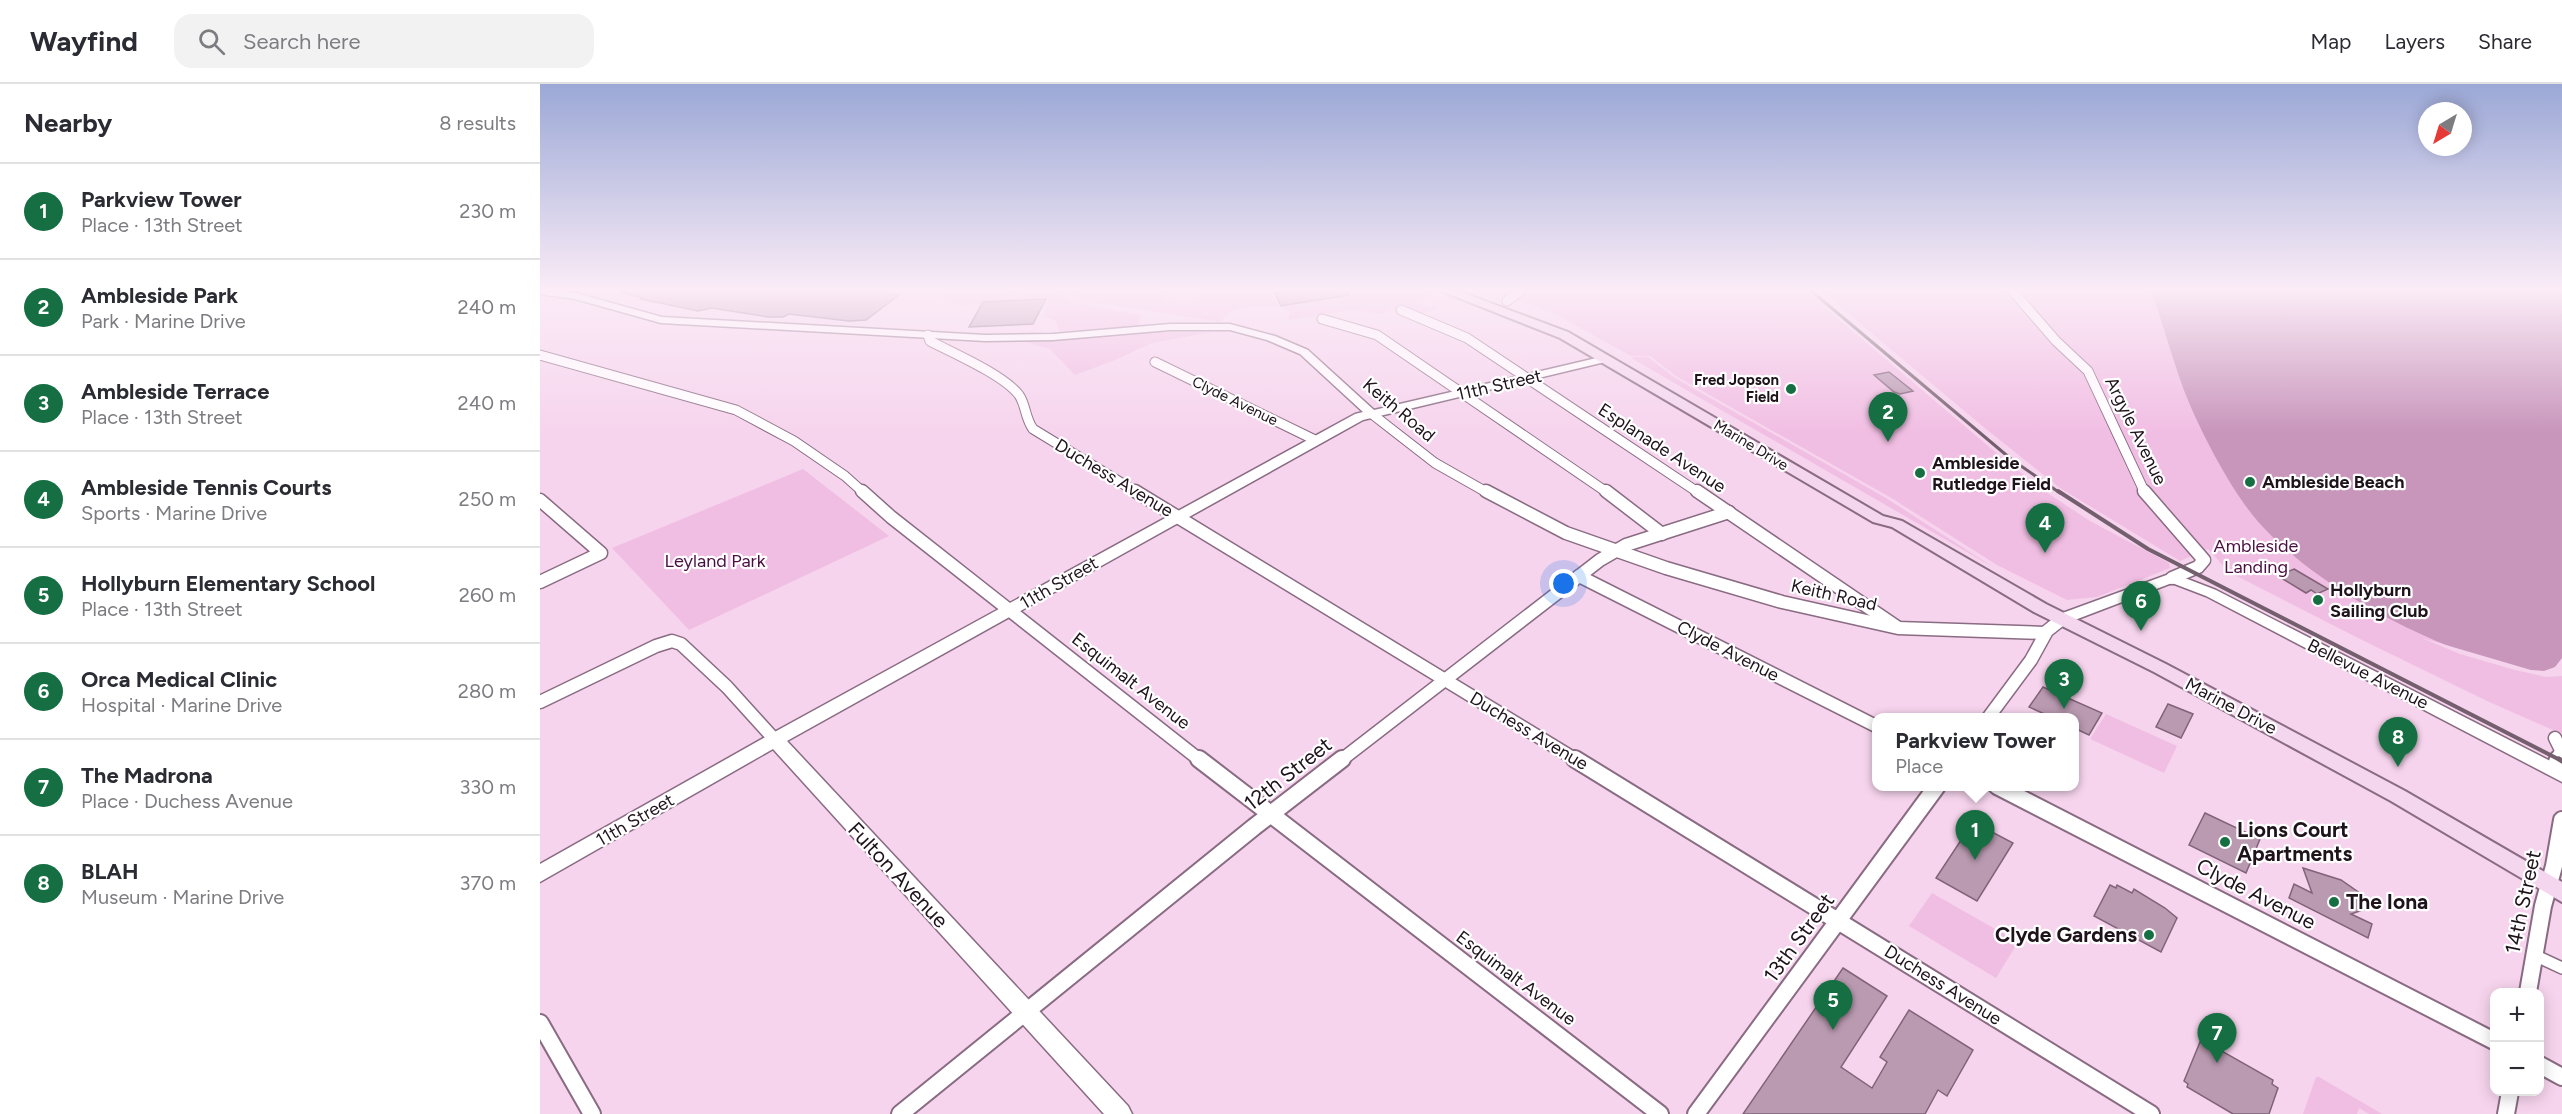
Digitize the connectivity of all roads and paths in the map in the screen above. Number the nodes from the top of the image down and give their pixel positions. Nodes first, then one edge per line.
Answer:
1 (929, 337) edge
2 (978, 337) edge
3 (1049, 337) edge
4 (1268, 337) edge
5 (1380, 337) edge
6 (1465, 337) edge
7 (1565, 337) edge
8 (1584, 337) edge
9 (2053, 337) edge
10 (540, 355) edge
11 (1605, 359) junction
12 (1155, 362) dead end
13 (1526, 378) junction
14 (1464, 393) junction
15 (1372, 414) junction
16 (1315, 440) junction
17 (540, 500) edge
18 (1729, 512) junction
19 (1177, 516) junction
20 (1897, 524) junction
21 (1662, 534) junction
22 (1617, 549) junction
23 (1579, 576) junction
24 (2172, 578) junction
25 (540, 582) edge
26 (1011, 611) junction
27 (2062, 619) junction
28 (1898, 628) junction
29 (2045, 633) junction
30 (1445, 680) junction
31 (540, 702) edge
32 (1991, 713) edge
33 (1872, 724) edge
34 (2555, 738) dead end
35 (775, 740) junction
36 (2562, 769) edge
37 (2562, 775) edge
38 (1933, 791) edge
39 (2007, 791) edge
40 (1270, 815) junction
41 (2562, 820) edge
42 (540, 874) edge
43 (2555, 889) edge
44 (1839, 920) junction
45 (2534, 955) junction
46 (2562, 968) edge
47 (2529, 988) edge
48 (1026, 1014) junction
49 (540, 1023) edge
50 (2490, 1039) edge
51 (2544, 1067) edge
52 (2562, 1077) edge
53 (2509, 1096) edge
54 (592, 1114) edge
55 (900, 1114) edge
56 (1120, 1114) edge
57 (1660, 1114) edge
58 (1696, 1114) edge
59 (2151, 1114) edge
60 (2506, 1114) edge

1 - 19 street, Duchess Avenue
2 - 3 street, Keith Road
4 - 15 street, Keith Road
5 - 14 street
6 - 13 street, Esplanade Avenue
7 - 11 main road, Marine Drive
8 - 20 main road, Marine Drive
9 - 24 street, Argyle Avenue
10 - 26 street, Esquimalt Avenue
11 - 13 street, 11th Street
11 - 20 main road, Marine Drive
12 - 16 street, Clyde Avenue
13 - 14 street, 11th Street
13 - 18 street, Esplanade Avenue
14 - 15 street, 11th Street
14 - 21 street
15 - 16 street, 11th Street
15 - 22 street, Keith Road
16 - 19 street, 11th Street
17 - 25 street
18 - 21 street, 12th Street
18 - 28 street, Esplanade Avenue
19 - 26 street, 11th Street
19 - 30 street, Duchess Avenue
20 - 27 main road, Marine Drive
21 - 22 street, 12th Street
22 - 23 street, 12th Street
22 - 28 street, Keith Road
23 - 30 street, 12th Street
23 - 33 street, Clyde Avenue
24 - 27 street
24 - 37 street, Bellevue Avenue
26 - 35 street, 11th Street
26 - 40 street, Esquimalt Avenue
27 - 29 street
27 - 43 main road, Marine Drive
28 - 29 street, Keith Road
29 - 32 street
30 - 40 street, 12th Street
30 - 44 street, Duchess Avenue
31 - 35 street, Fulton Avenue
34 - 36 street
35 - 42 street, 11th Street
35 - 48 street, Fulton Avenue
38 - 44 street, 13th Street
39 - 50 street, Clyde Avenue
40 - 48 street, 12th Street
40 - 57 street, Esquimalt Avenue
41 - 43 street, 14th Street
43 - 45 street, 14th Street
44 - 58 street, 13th Street
44 - 59 street, Duchess Avenue
45 - 46 street
45 - 47 street, 14th Street
48 - 55 street, 12th Street
48 - 56 street, Fulton Avenue
49 - 54 street
51 - 52 street
53 - 60 street

